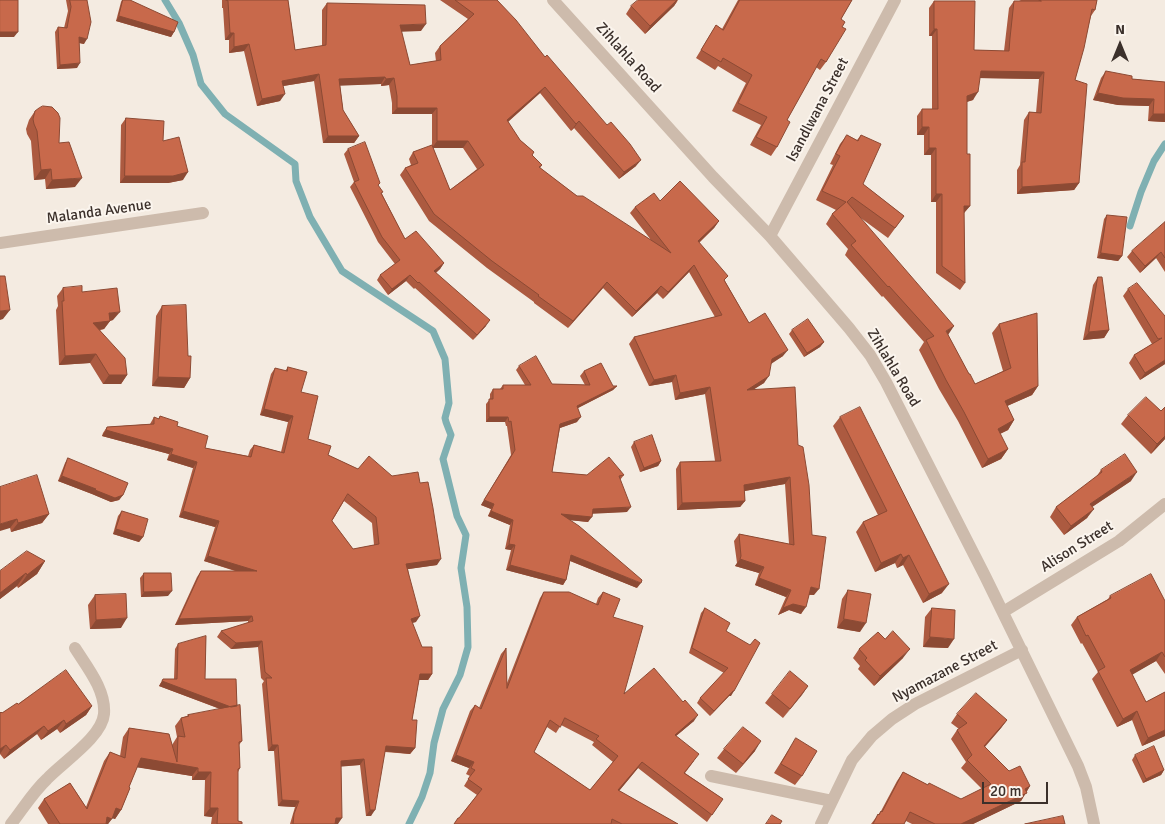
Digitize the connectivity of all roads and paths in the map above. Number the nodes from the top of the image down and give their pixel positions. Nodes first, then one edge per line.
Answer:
1 (553, 0) edge
2 (895, 0) edge
3 (203, 213) dead end
4 (770, 236) junction
5 (0, 243) edge
6 (1165, 504) edge
7 (1003, 612) junction
8 (75, 648) dead end
9 (1022, 650) junction
10 (711, 776) dead end
11 (832, 801) junction
12 (11, 824) edge
13 (821, 824) edge
14 (1094, 824) edge

1 - 4 street, Zihlahla Road
2 - 4 street, Isandlwana Street
3 - 5 street, Malanda Avenue
4 - 7 street, Zihlahla Road
6 - 7 street, Alison Street
7 - 9 street, Zihlahla Road
8 - 12 street
9 - 11 street, Nyamazane Street
9 - 14 street, Zihlahla Road
10 - 11 street
11 - 13 street, Nyamazane Street

